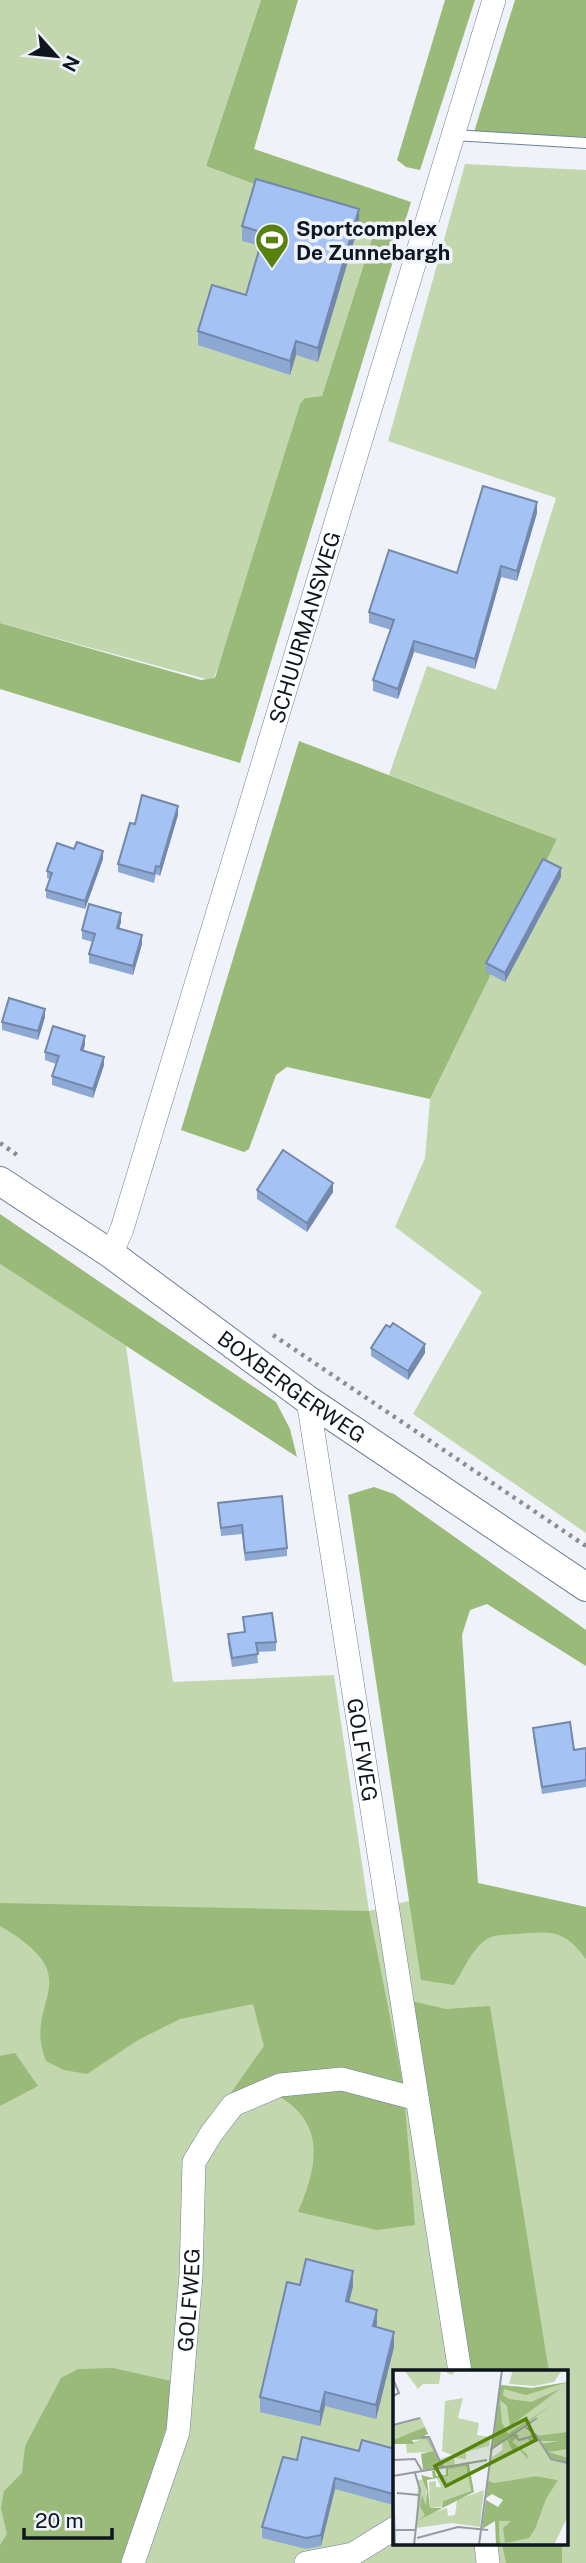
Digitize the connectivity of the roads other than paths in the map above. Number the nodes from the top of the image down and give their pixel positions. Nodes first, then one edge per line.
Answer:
1 (494, 0) edge
2 (454, 135) junction
3 (586, 143) edge
4 (0, 1181) edge
5 (111, 1254) junction
6 (308, 1400) junction
7 (586, 1587) edge
8 (417, 2099) junction
9 (460, 2370) edge
10 (393, 2529) edge
11 (133, 2563) edge
12 (306, 2563) edge

1 - 2 street, SCHUURMANSWEG
2 - 3 lane
2 - 5 street, SCHUURMANSWEG
4 - 5 street, BOXBERGERWEG
5 - 6 street, BOXBERGERWEG
6 - 7 street, BOXBERGERWEG
6 - 8 street, GOLFWEG
8 - 9 street, GOLFWEG
8 - 11 street, GOLFWEG
10 - 12 street

